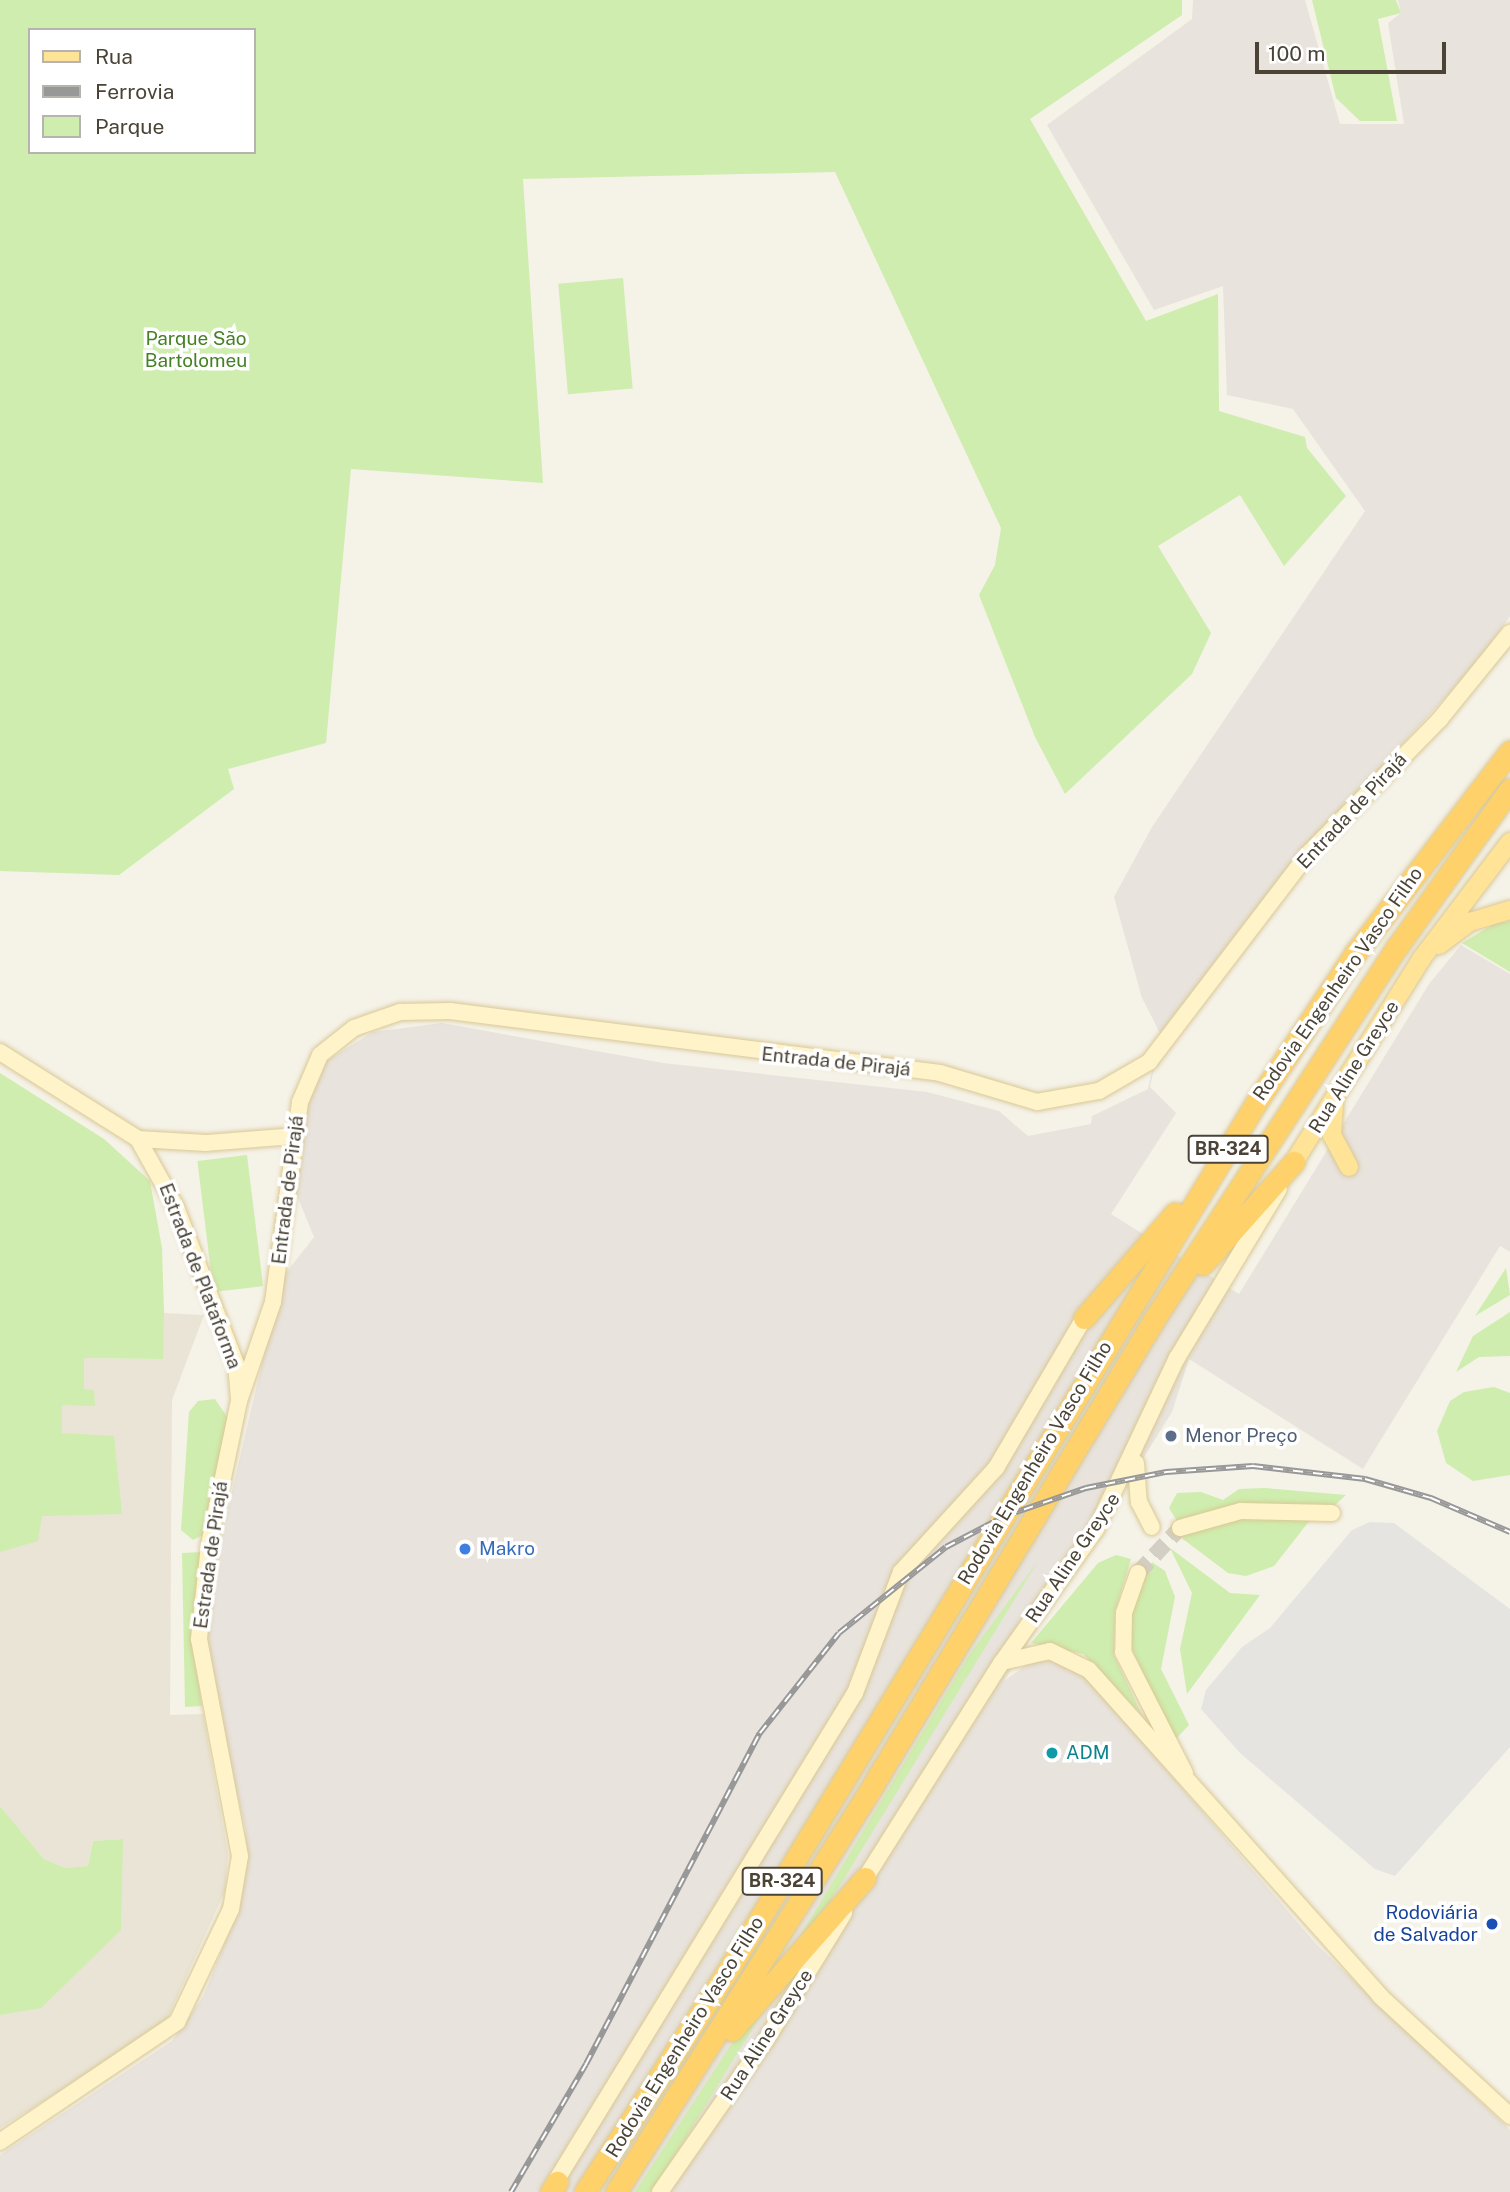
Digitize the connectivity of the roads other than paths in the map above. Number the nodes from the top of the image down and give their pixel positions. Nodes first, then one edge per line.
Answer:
1 (1510, 632) edge
2 (1510, 751) edge
3 (1510, 789) edge
4 (1510, 842) edge
5 (1510, 910) edge
6 (1422, 958) junction
7 (0, 1052) edge
8 (1338, 1094) junction
9 (295, 1136) junction
10 (1234, 1137) junction
11 (138, 1139) junction
12 (1294, 1162) junction
13 (1349, 1167) dead end
14 (1084, 1318) joint
15 (1155, 1318) junction
16 (237, 1408) junction
17 (1139, 1447) junction
18 (1332, 1513) dead end
19 (1152, 1527) dead end
20 (1180, 1528) tunnel mouth
21 (1138, 1573) tunnel mouth
22 (1002, 1662) junction
23 (1201, 1799) junction
24 (865, 1878) junction
25 (694, 2074) junction
26 (1510, 2116) edge
27 (0, 2142) edge
28 (552, 2189) edge
29 (585, 2192) edge
30 (615, 2192) edge
31 (660, 2192) edge

1 - 9 main road, Entrada de Pirajá
2 - 10 highway, Rodovia Engenheiro Vasco Filho / BR-324
3 - 15 highway, Rodovia Engenheiro Vasco Filho / BR-324
4 - 6 main road, Rua Aline Greyce
5 - 6 main road
6 - 8 main road, Rua Aline Greyce
7 - 11 main road, Estrada de Plataforma
8 - 12 main road, Rua Aline Greyce
8 - 13 main road
9 - 11 main road
9 - 16 main road, Entrada de Pirajá
10 - 14 highway
10 - 29 highway, Rodovia Engenheiro Vasco Filho / BR-324
11 - 16 main road, Estrada de Plataforma
12 - 15 highway
12 - 17 main road, Rua Aline Greyce
14 - 28 main road
15 - 25 highway, Rodovia Engenheiro Vasco Filho / BR-324
16 - 27 main road, Estrada de Pirajá
17 - 19 main road
17 - 22 main road, Rua Aline Greyce
18 - 20 main road
21 - 23 main road
22 - 23 main road
22 - 24 main road, Rua Aline Greyce
23 - 26 main road
24 - 25 highway
24 - 31 main road, Rua Aline Greyce
25 - 30 highway, Rodovia Engenheiro Vasco Filho / BR-324

